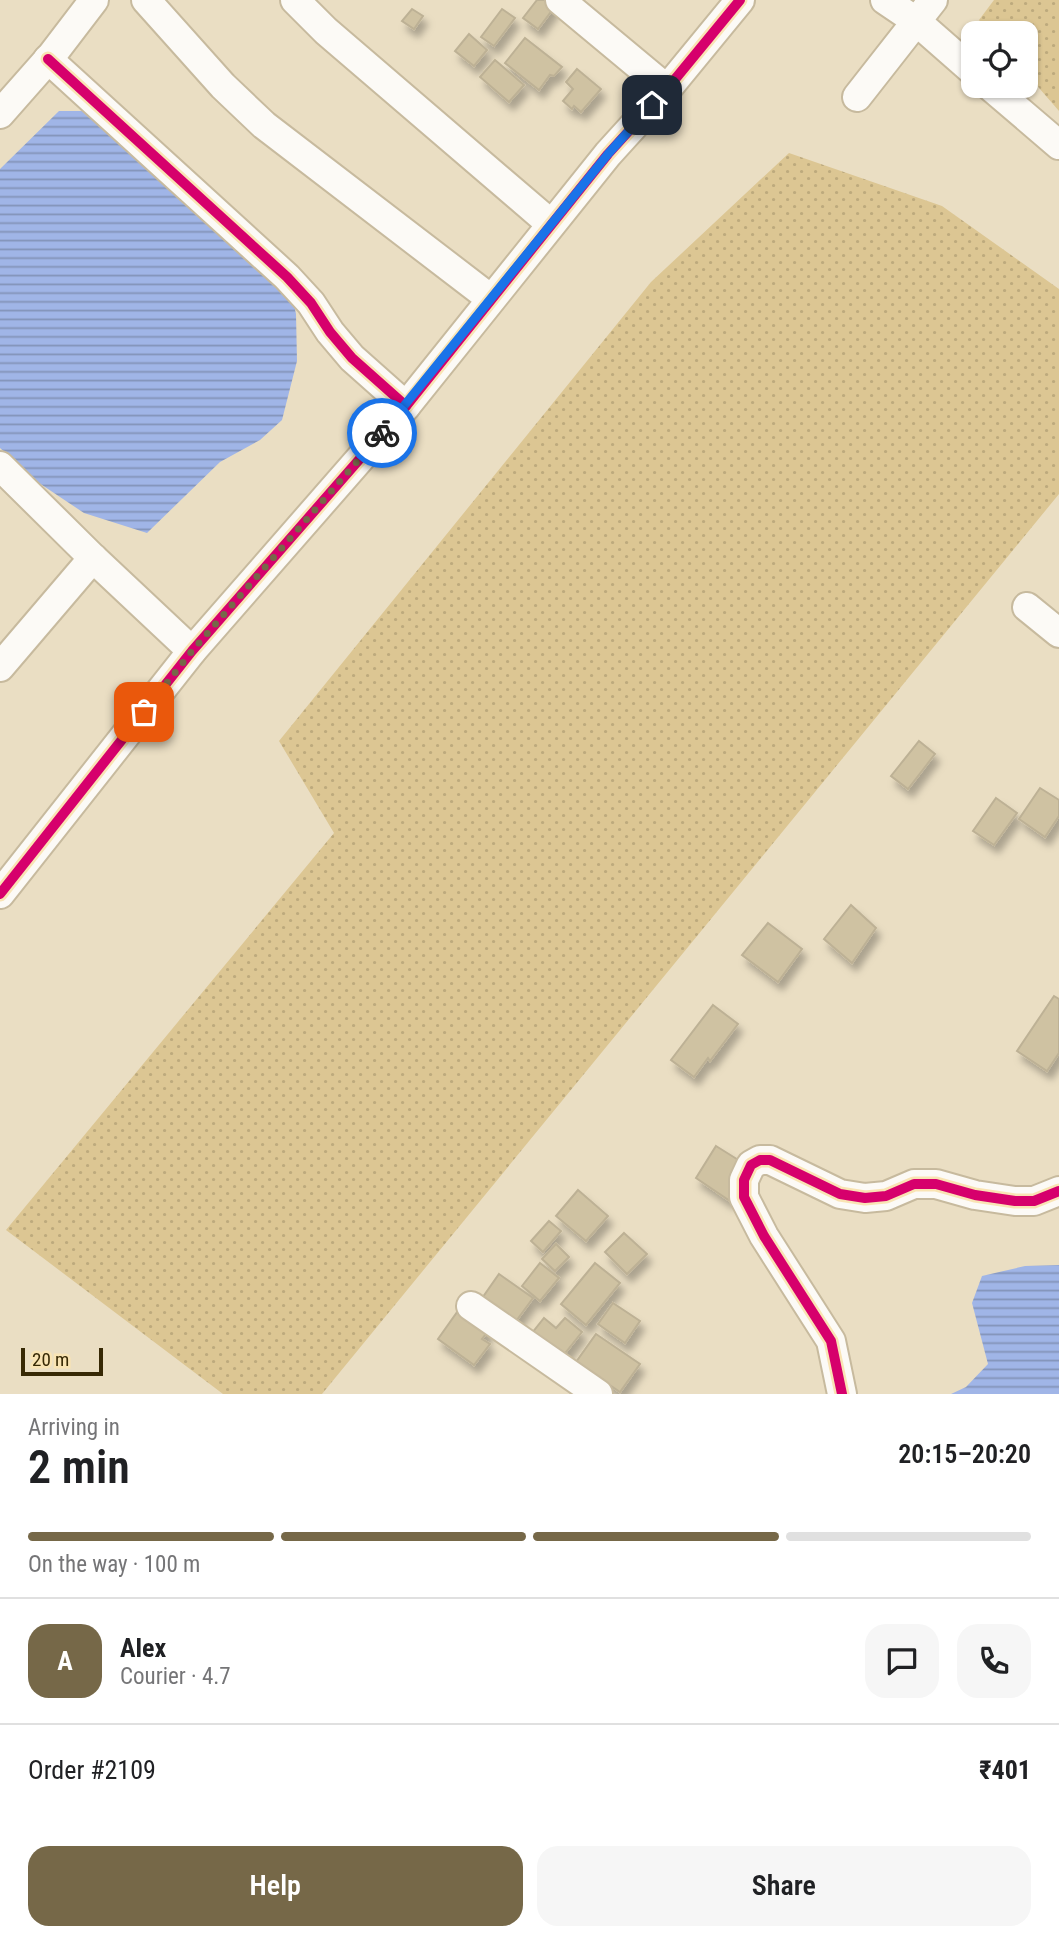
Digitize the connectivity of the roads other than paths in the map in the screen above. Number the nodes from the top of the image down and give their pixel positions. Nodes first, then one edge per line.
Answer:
1 (94, 0) edge
2 (146, 0) edge
3 (295, 0) edge
4 (560, 0) edge
5 (740, 0) edge
6 (885, 0) edge
7 (924, 10) edge
8 (961, 56) edge
9 (48, 59) junction
10 (667, 89) junction
11 (856, 97) dead end
12 (1004, 98) edge
13 (0, 114) edge
14 (1059, 145) edge
15 (551, 224) junction
16 (491, 299) junction
17 (406, 406) junction
18 (0, 466) edge
19 (93, 558) junction
20 (1027, 607) dead end
21 (1059, 633) edge
22 (192, 651) junction
23 (0, 667) edge
24 (0, 894) edge
25 (1059, 1191) edge
26 (471, 1306) dead end
27 (598, 1394) edge
28 (842, 1394) edge

1 - 9 street
2 - 16 street
3 - 15 street
4 - 10 street
5 - 10 street
6 - 7 street
7 - 8 street
7 - 11 street
9 - 13 street
9 - 17 street
10 - 15 street
12 - 14 street
15 - 16 street
16 - 17 street
17 - 22 street
18 - 19 street
19 - 22 street
19 - 23 street
20 - 21 street
22 - 24 street
25 - 28 street
26 - 27 street

